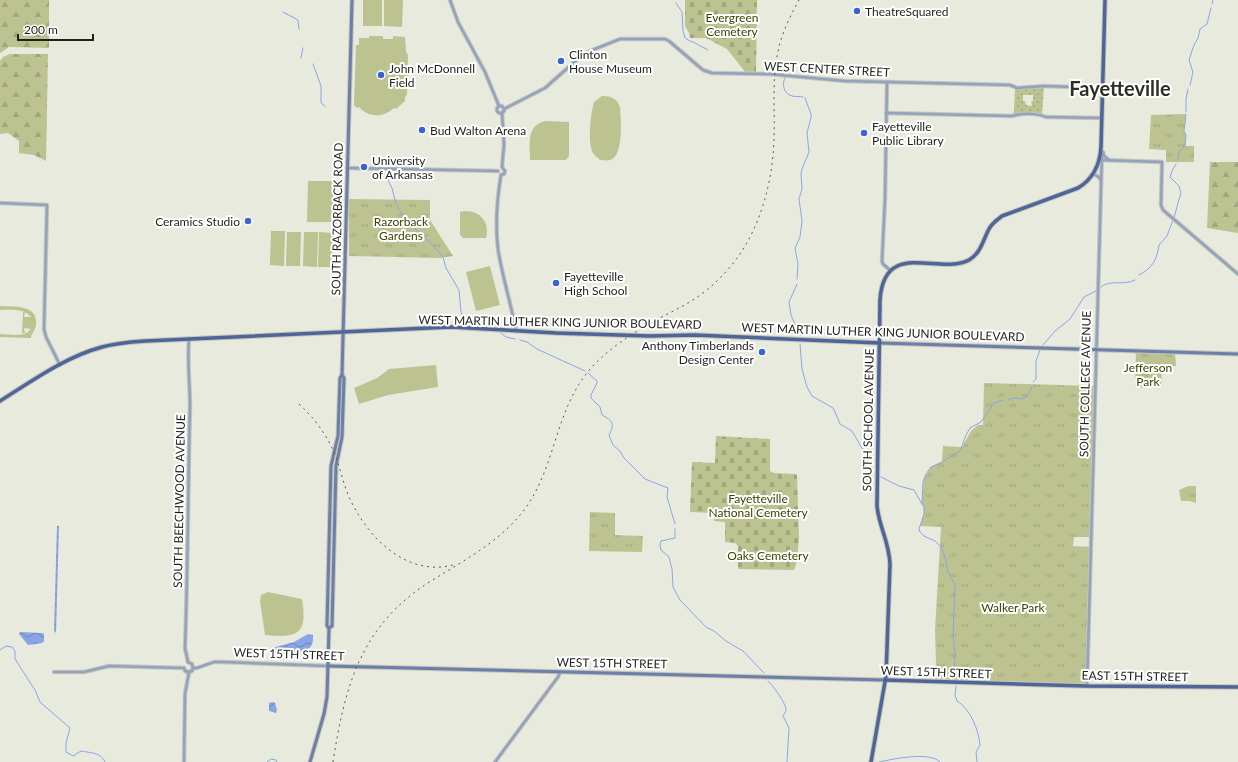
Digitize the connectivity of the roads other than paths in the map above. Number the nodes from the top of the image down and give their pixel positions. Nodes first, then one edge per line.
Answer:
1 (352, 0) edge
2 (450, 0) edge
3 (1105, 0) edge
4 (887, 82) junction
5 (1103, 88) junction
6 (499, 106) junction
7 (504, 108) junction
8 (502, 113) junction
9 (886, 113) junction
10 (1102, 118) junction
11 (1102, 147) junction
12 (1100, 160) junction
13 (1111, 161) junction
14 (1154, 162) junction
15 (347, 168) junction
16 (502, 168) junction
17 (498, 171) junction
18 (1162, 171) junction
19 (1093, 174) junction
20 (501, 175) junction
21 (1100, 180) junction
22 (0, 203) edge
23 (891, 271) junction
24 (1238, 274) edge
25 (516, 330) junction
26 (343, 332) junction
27 (189, 339) junction
28 (880, 343) junction
29 (1096, 349) junction
30 (1238, 354) edge
31 (60, 365) junction
32 (0, 401) edge
33 (188, 662) junction
34 (328, 666) junction
35 (184, 668) junction
36 (193, 668) junction
37 (54, 672) dead end
38 (189, 672) junction
39 (560, 672) junction
40 (885, 680) junction
41 (1032, 684) joint
42 (1087, 686) junction
43 (1238, 687) edge
44 (184, 762) edge
45 (310, 762) edge
46 (495, 762) edge
47 (871, 762) edge

1 - 15 main road, SOUTH RAZORBACK ROAD
2 - 6 street
3 - 5 main road
4 - 5 street, WEST CENTER STREET
4 - 7 street, WEST CENTER STREET
4 - 9 street
5 - 10 main road
6 - 7 street
6 - 8 street
7 - 8 street
8 - 16 street
9 - 10 street
9 - 23 street
10 - 11 main road
11 - 12 main road
11 - 13 street
12 - 13 street
12 - 19 main road
12 - 21 street, SOUTH COLLEGE AVENUE
13 - 14 street
14 - 18 street
14 - 18 street
15 - 17 street
15 - 26 main road, SOUTH RAZORBACK ROAD
16 - 17 street
16 - 20 street
17 - 20 street
18 - 24 street
19 - 21 street
19 - 23 main road
20 - 25 street
21 - 29 street, SOUTH COLLEGE AVENUE
22 - 31 street
23 - 28 main road, SOUTH SCHOOL AVENUE
25 - 26 main road, WEST MARTIN LUTHER KING JUNIOR BOULEVARD
25 - 28 main road, WEST MARTIN LUTHER KING JUNIOR BOULEVARD
26 - 27 main road, WEST MARTIN LUTHER KING JUNIOR BOULEVARD
26 - 34 main road, SOUTH RAZORBACK ROAD
27 - 31 main road, WEST MARTIN LUTHER KING JUNIOR BOULEVARD
27 - 33 street, SOUTH BEECHWOOD AVENUE
28 - 29 main road, WEST MARTIN LUTHER KING JUNIOR BOULEVARD
28 - 40 main road, SOUTH SCHOOL AVENUE
29 - 30 main road, WEST MARTIN LUTHER KING JUNIOR BOULEVARD
29 - 42 street, SOUTH COLLEGE AVENUE
31 - 32 main road, WEST MARTIN LUTHER KING JUNIOR BOULEVARD
33 - 35 street
33 - 36 street
34 - 36 street, WEST 15TH STREET
34 - 39 main road, WEST 15TH STREET
34 - 45 main road, SOUTH RAZORBACK ROAD
35 - 37 street
35 - 38 street
36 - 38 street
38 - 44 street
39 - 40 main road, WEST 15TH STREET
39 - 46 street
40 - 41 main road, WEST 15TH STREET
40 - 47 main road, SOUTH SCHOOL AVENUE
41 - 42 main road, EAST 15TH STREET
42 - 43 main road, EAST 15TH STREET

